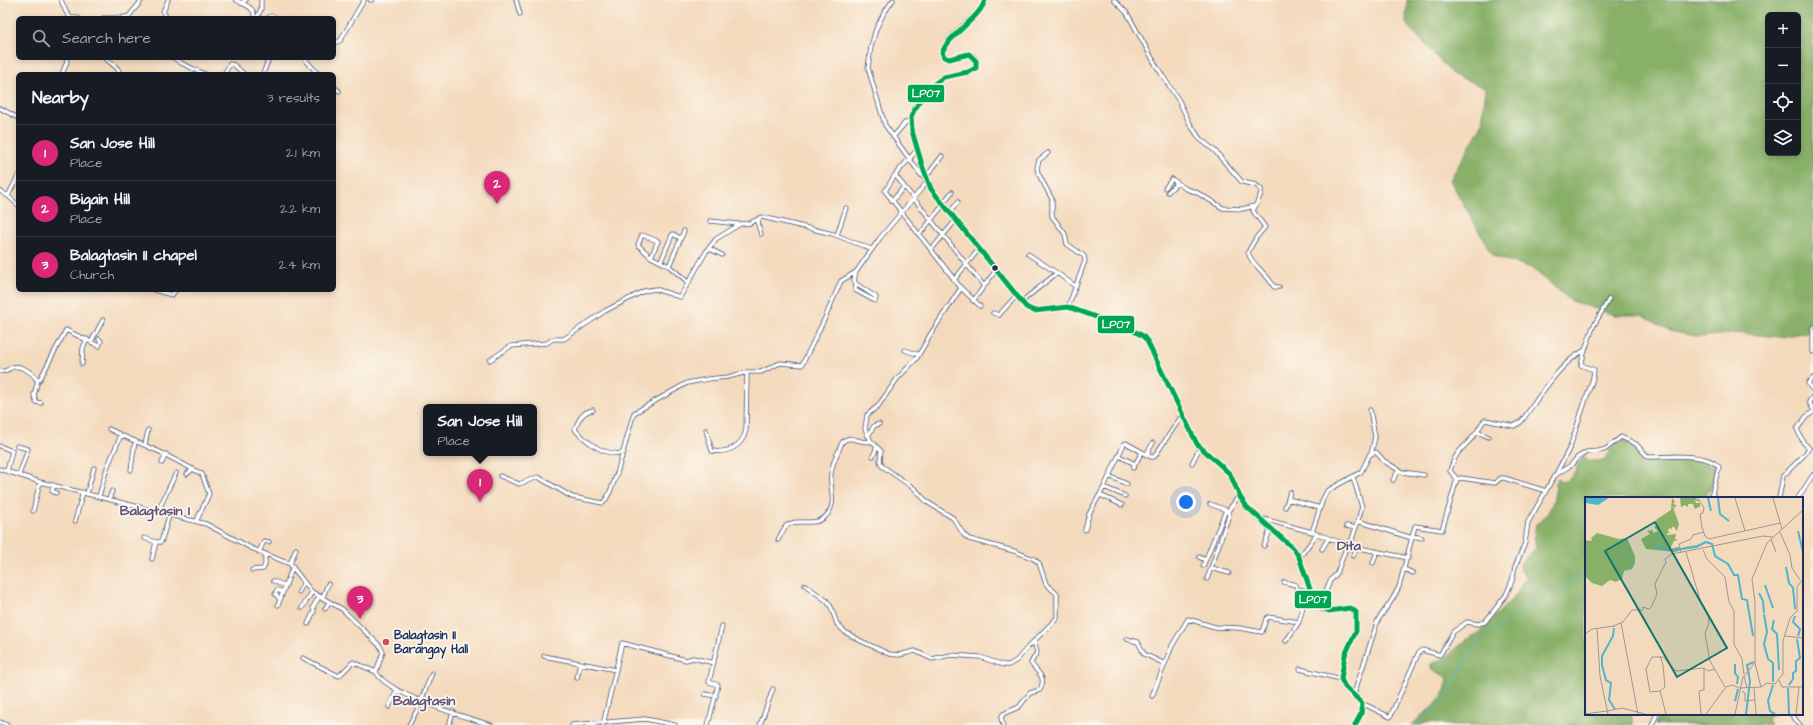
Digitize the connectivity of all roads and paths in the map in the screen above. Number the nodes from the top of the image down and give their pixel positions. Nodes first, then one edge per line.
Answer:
1 (61, 0) edge
2 (142, 0) edge
3 (168, 0) edge
4 (236, 0) edge
5 (246, 0) edge
6 (261, 0) edge
7 (364, 0) edge
8 (516, 0) edge
9 (893, 0) edge
10 (985, 0) edge
11 (1114, 0) edge
12 (241, 3) junction
13 (520, 14) dead end
14 (69, 16) edge
15 (129, 16) edge
16 (166, 16) edge
17 (254, 16) edge
18 (258, 16) edge
19 (336, 42) edge
20 (66, 60) edge
21 (107, 60) edge
22 (177, 60) edge
23 (268, 60) edge
24 (306, 60) edge
25 (63, 72) edge
26 (119, 72) edge
27 (201, 72) edge
28 (225, 72) edge
29 (242, 72) edge
30 (264, 72) edge
31 (316, 72) edge
32 (336, 89) edge
33 (339, 91) dead end
34 (0, 108) edge
35 (16, 117) edge
36 (910, 120) junction
37 (893, 137) junction
38 (917, 150) junction
39 (1048, 153) dead end
40 (942, 156) dead end
41 (909, 159) junction
42 (895, 176) junction
43 (927, 179) junction
44 (16, 180) edge
45 (1177, 183) junction
46 (904, 186) junction
47 (1165, 188) dead end
48 (0, 191) edge
49 (952, 192) dead end
50 (1168, 192) dead end
51 (8, 196) junction
52 (913, 198) junction
53 (892, 201) junction
54 (958, 202) dead end
55 (16, 203) edge
56 (943, 203) junction
57 (1255, 206) junction
58 (846, 208) dead end
59 (901, 212) junction
60 (950, 212) junction
61 (759, 218) junction
62 (931, 220) junction
63 (956, 220) junction
64 (710, 221) dead end
65 (740, 224) junction
66 (684, 231) dead end
67 (761, 234) dead end
68 (837, 235) junction
69 (919, 235) junction
70 (944, 235) junction
71 (680, 238) junction
72 (708, 248) junction
73 (871, 249) junction
74 (979, 249) junction
75 (931, 250) junction
76 (1028, 254) dead end
77 (722, 255) dead end
78 (651, 257) junction
79 (661, 261) junction
80 (966, 264) junction
81 (669, 266) junction
82 (996, 270) junction
83 (856, 272) junction
84 (1057, 273) junction
85 (954, 280) junction
86 (689, 283) junction
87 (856, 284) junction
88 (984, 286) junction
89 (1075, 286) junction
90 (1279, 287) dead end
91 (961, 288) junction
92 (161, 292) edge
93 (174, 292) edge
94 (1016, 296) junction
95 (1609, 299) dead end
96 (973, 301) junction
97 (1021, 302) junction
98 (980, 306) dead end
99 (1068, 307) junction
100 (993, 313) dead end
101 (103, 320) dead end
102 (1813, 327) edge
103 (99, 339) dead end
104 (89, 341) junction
105 (905, 350) dead end
106 (1585, 350) junction
107 (1813, 352) edge
108 (919, 355) junction
109 (490, 360) dead end
110 (82, 364) dead end
111 (0, 371) edge
112 (747, 372) junction
113 (1813, 378) edge
114 (38, 380) junction
115 (1813, 391) edge
116 (1813, 396) edge
117 (41, 403) dead end
118 (1813, 409) edge
119 (593, 410) dead end
120 (1370, 410) dead end
121 (1813, 412) edge
122 (1183, 413) junction
123 (879, 424) dead end
124 (108, 429) dead end
125 (148, 430) dead end
126 (706, 430) dead end
127 (1477, 432) junction
128 (121, 435) junction
129 (136, 435) dead end
130 (868, 436) junction
131 (1489, 437) dead end
132 (134, 440) junction
133 (871, 441) junction
134 (1153, 443) dead end
135 (145, 445) junction
136 (0, 446) edge
137 (17, 446) dead end
138 (877, 447) junction
139 (1200, 447) junction
140 (1809, 448) junction
141 (1813, 451) edge
142 (1142, 452) junction
143 (624, 453) junction
144 (166, 454) junction
145 (1146, 455) junction
146 (873, 456) dead end
147 (1118, 456) junction
148 (1368, 456) junction
149 (162, 463) dead end
150 (1192, 463) dead end
151 (1135, 464) junction
152 (94, 468) dead end
153 (1133, 468) dead end
154 (0, 469) edge
155 (193, 469) junction
156 (131, 470) dead end
157 (1399, 470) junction
158 (7, 471) junction
159 (176, 473) dead end
160 (19, 474) junction
161 (187, 474) dead end
162 (1424, 475) dead end
163 (1813, 475) edge
164 (500, 476) dead end
165 (1110, 476) junction
166 (1554, 476) junction
167 (1353, 477) junction
168 (1457, 479) junction
169 (1394, 480) dead end
170 (40, 482) junction
171 (1127, 484) dead end
172 (54, 485) junction
173 (1104, 486) junction
174 (112, 491) dead end
175 (1546, 491) junction
176 (85, 492) junction
177 (1290, 492) dead end
178 (56, 494) dead end
179 (1100, 495) junction
180 (98, 496) junction
181 (1125, 496) dead end
182 (1239, 496) junction
183 (1715, 497) edge
184 (1779, 497) edge
185 (1799, 497) edge
186 (109, 499) junction
187 (1288, 499) junction
188 (1210, 504) dead end
189 (1122, 505) dead end
190 (1285, 507) dead end
191 (1320, 508) junction
192 (33, 511) dead end
193 (1227, 511) junction
194 (157, 513) junction
195 (169, 516) junction
196 (1260, 518) junction
197 (197, 520) junction
198 (75, 521) dead end
199 (1358, 521) junction
200 (1346, 526) dead end
201 (1271, 528) junction
202 (1356, 528) junction
203 (1085, 530) dead end
204 (1312, 532) junction
205 (1317, 534) junction
206 (1413, 537) junction
207 (144, 538) dead end
208 (1422, 538) dead end
209 (1328, 539) junction
210 (778, 540) dead end
211 (156, 542) junction
212 (268, 542) dead end
213 (1212, 543) junction
214 (1220, 545) junction
215 (1264, 546) dead end
216 (1349, 546) junction
217 (1357, 548) junction
218 (296, 549) dead end
219 (1322, 549) dead end
220 (259, 552) junction
221 (1377, 552) junction
222 (265, 554) junction
223 (1353, 556) dead end
224 (1198, 557) dead end
225 (1300, 558) junction
226 (1408, 558) junction
227 (152, 559) dead end
228 (1205, 560) junction
229 (1373, 563) dead end
230 (291, 565) junction
231 (1203, 566) dead end
232 (1211, 568) junction
233 (1404, 569) junction
234 (252, 570) dead end
235 (1229, 573) dead end
236 (1413, 573) dead end
237 (1207, 579) dead end
238 (272, 581) dead end
239 (304, 582) junction
240 (1284, 582) dead end
241 (328, 584) dead end
242 (805, 585) dead end
243 (286, 586) junction
244 (1308, 590) junction
245 (283, 592) junction
246 (299, 592) dead end
247 (312, 592) junction
248 (321, 598) junction
249 (280, 599) junction
250 (329, 602) junction
251 (278, 604) dead end
252 (1317, 606) junction
253 (302, 608) dead end
254 (325, 609) dead end
255 (1299, 622) junction
256 (308, 624) dead end
257 (722, 626) dead end
258 (1127, 639) dead end
259 (1286, 641) dead end
260 (1034, 642) junction
261 (544, 656) dead end
262 (303, 658) dead end
263 (580, 663) junction
264 (714, 663) junction
265 (1164, 664) junction
266 (1300, 669) dead end
267 (616, 670) junction
268 (376, 672) junction
269 (432, 673) dead end
270 (577, 678) dead end
271 (1341, 679) junction
272 (773, 689) dead end
273 (397, 690) junction
274 (705, 694) dead end
275 (1354, 694) junction
276 (716, 696) junction
277 (1152, 696) dead end
278 (422, 701) junction
279 (1362, 703) junction
280 (389, 707) dead end
281 (453, 712) junction
282 (1657, 715) edge
283 (1792, 715) edge
284 (0, 722) edge
285 (603, 724) edge
286 (7, 725) edge
287 (410, 725) edge
288 (449, 725) edge
289 (491, 725) edge
290 (572, 725) edge
291 (675, 725) edge
292 (708, 725) edge
293 (760, 725) edge
294 (1003, 725) edge
295 (1356, 725) edge
296 (1652, 725) edge
297 (1800, 725) edge

1 - 14 street
2 - 15 street
3 - 16 street
4 - 12 street
5 - 12 street
6 - 18 street
7 - 19 street
8 - 13 street
9 - 37 street
10 - 36 main road
11 - 57 street
12 - 17 street
20 - 25 street
21 - 26 street
22 - 27 street
23 - 30 street
24 - 31 street
28 - 29 street
32 - 33 street
34 - 35 street
36 - 37 street
36 - 38 main road
37 - 41 street
38 - 41 street
38 - 43 main road
39 - 89 street
40 - 43 street
41 - 42 street
41 - 43 street
42 - 46 street
42 - 53 street
43 - 52 street
43 - 56 main road
44 - 51 street
45 - 47 street
45 - 50 street
45 - 57 street
46 - 52 street
46 - 53 street
48 - 51 street
49 - 56 street
51 - 55 street
52 - 59 street
52 - 62 street
53 - 59 street
54 - 60 street
56 - 60 main road
56 - 62 street
57 - 90 street
58 - 68 street
59 - 69 street
59 - 73 street
60 - 63 main road
61 - 65 street
61 - 67 street
61 - 68 street
62 - 69 street
62 - 70 street
63 - 70 street
63 - 74 main road
64 - 65 street
65 - 72 street
66 - 71 street
68 - 73 street
69 - 75 street
70 - 75 street
70 - 80 street
71 - 79 street
71 - 81 street
72 - 77 street
72 - 86 street
73 - 83 street
74 - 80 street
74 - 82 main road
75 - 85 street
76 - 84 street
78 - 78 street
78 - 79 street
79 - 81 street
80 - 85 street
80 - 88 street
81 - 86 street
82 - 88 street
82 - 94 main road
83 - 87 street
83 - 112 street
84 - 89 street
84 - 97 street
85 - 91 street
86 - 109 street
87 - 87 street
88 - 96 street
89 - 99 street
91 - 96 street
91 - 108 street
92 - 93 street
94 - 97 main road
94 - 100 street
95 - 106 street
96 - 98 street
97 - 99 main road
99 - 122 main road
101 - 104 street
102 - 107 street
103 - 104 street
104 - 110 street
104 - 114 street
105 - 108 street
106 - 127 street
106 - 166 street
108 - 130 street
111 - 114 street
112 - 126 street
112 - 143 street
113 - 115 street
114 - 117 street
116 - 118 street
119 - 143 street
120 - 148 street
121 - 140 street
122 - 139 main road
122 - 145 street
123 - 130 street
124 - 128 street
125 - 135 street
127 - 131 street
127 - 168 street
128 - 132 street
128 - 180 street
129 - 132 street
130 - 133 street
132 - 135 street
132 - 156 street
133 - 138 street
133 - 210 street
134 - 145 street
135 - 144 street
136 - 158 street
137 - 160 street
138 - 146 street
138 - 260 street
139 - 150 street
139 - 182 main road
140 - 141 street
140 - 184 street
142 - 145 street
142 - 147 street
142 - 151 street
143 - 164 street
144 - 149 street
144 - 155 street
147 - 151 street
147 - 165 street
148 - 157 street
148 - 167 street
151 - 153 street
152 - 176 street
154 - 158 street
155 - 161 street
155 - 197 street
157 - 162 street
157 - 169 street
158 - 160 street
159 - 194 street
160 - 170 street
163 - 185 street
165 - 171 street
165 - 173 street
166 - 175 street
166 - 183 street
167 - 191 street
167 - 199 street
168 - 175 street
168 - 206 street
170 - 172 street
170 - 192 street
172 - 176 street
172 - 178 street
173 - 179 street
173 - 181 street
174 - 186 street
175 - 279 street
176 - 180 street
176 - 198 street
177 - 187 street
179 - 189 street
179 - 203 street
180 - 186 street
182 - 193 street
182 - 196 main road
186 - 194 street
187 - 190 street
187 - 191 street
188 - 193 street
191 - 204 street
193 - 213 street
193 - 214 street
194 - 195 street
195 - 197 street
195 - 211 street
196 - 201 main road
196 - 204 street
197 - 220 street
199 - 202 street
199 - 206 street
200 - 202 street
201 - 215 street
201 - 225 main road
202 - 216 street
204 - 205 street
205 - 209 street
205 - 225 street
206 - 208 street
206 - 226 street
207 - 211 street
209 - 216 street
209 - 219 street
211 - 227 street
212 - 220 street
213 - 214 street
213 - 228 street
214 - 232 street
216 - 217 street
216 - 252 street
217 - 221 street
217 - 223 street
218 - 230 street
220 - 222 street
221 - 226 street
221 - 229 street
222 - 230 street
222 - 234 street
224 - 228 street
225 - 244 main road
226 - 233 street
228 - 231 street
230 - 239 street
230 - 243 street
232 - 235 street
232 - 237 street
233 - 236 street
233 - 275 street
238 - 243 street
239 - 246 street
239 - 247 street
240 - 244 street
241 - 248 street
242 - 260 street
243 - 245 street
244 - 252 main road
244 - 255 street
245 - 249 street
245 - 249 street
247 - 248 street
247 - 253 street
248 - 250 street
248 - 256 street
249 - 251 street
250 - 254 street
250 - 268 street
252 - 271 main road
255 - 259 street
255 - 265 street
257 - 264 street
258 - 265 street
260 - 294 street
261 - 263 street
262 - 268 street
263 - 267 street
263 - 270 street
264 - 267 street
264 - 276 street
265 - 277 street
266 - 271 street
267 - 285 street
268 - 273 street
269 - 278 street
271 - 275 main road
272 - 293 street
273 - 278 street
273 - 280 street
274 - 276 street
275 - 279 main road
276 - 292 street
278 - 281 street
278 - 287 street
279 - 295 main road
281 - 288 street
281 - 289 street
282 - 296 street
283 - 297 street
284 - 286 street
285 - 290 street
285 - 291 street

